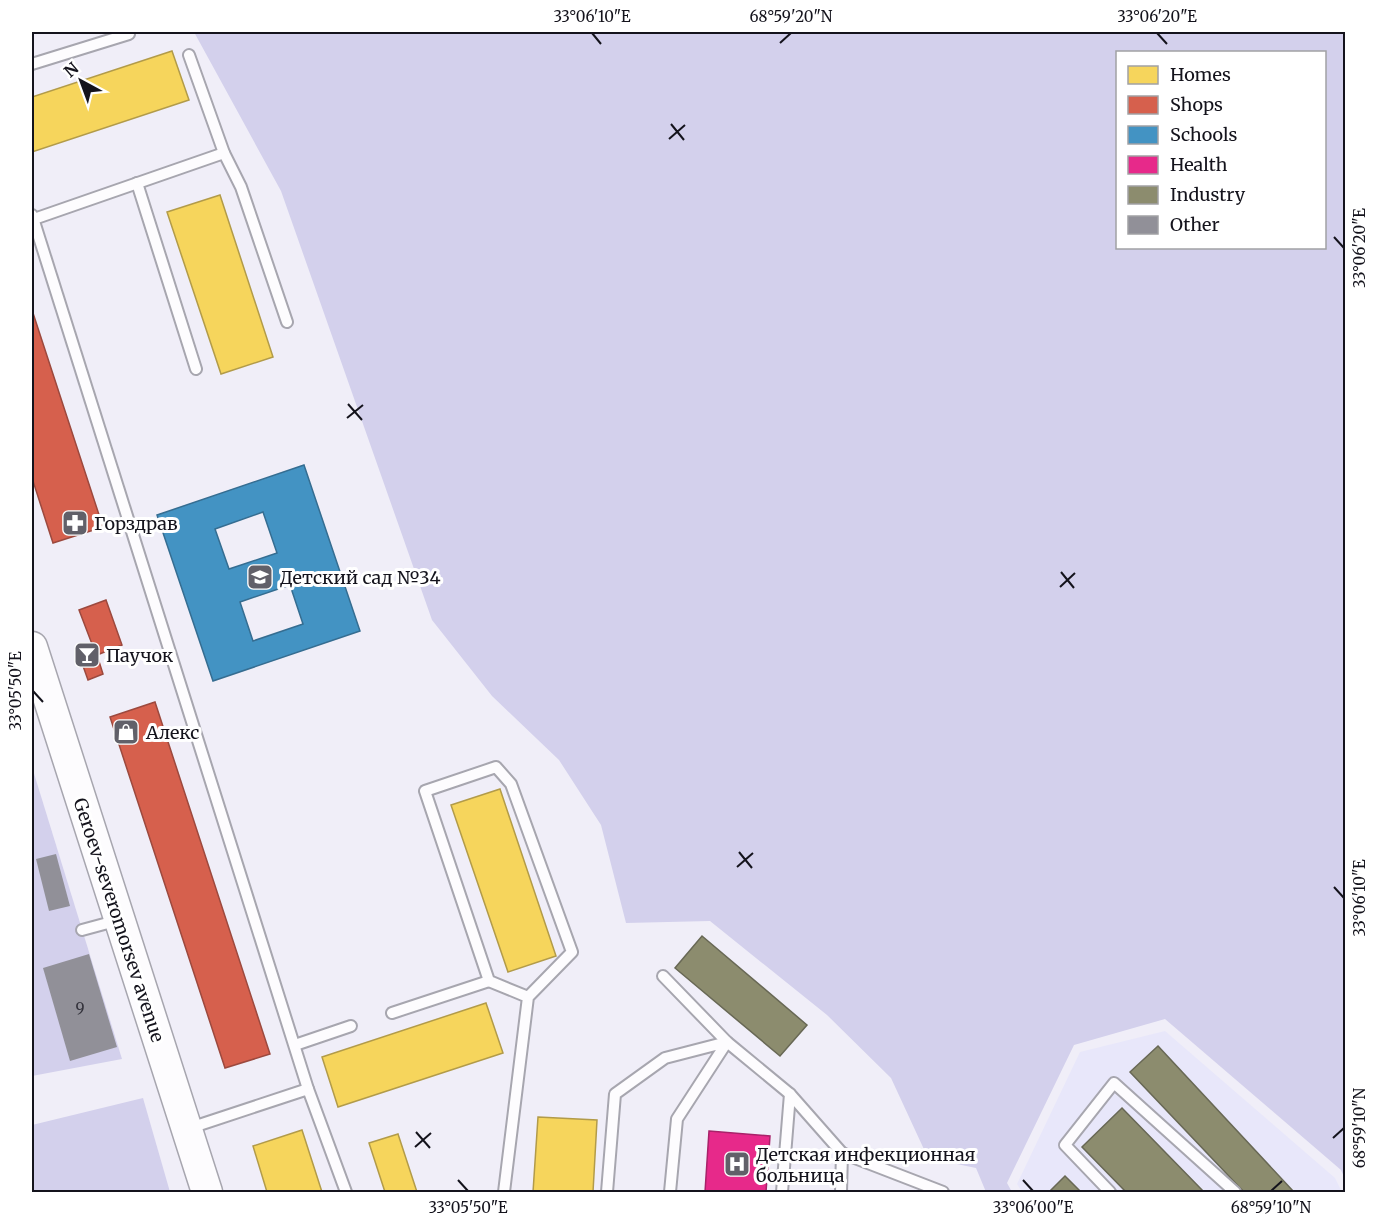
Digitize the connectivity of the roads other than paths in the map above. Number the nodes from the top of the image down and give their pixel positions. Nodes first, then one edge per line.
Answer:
1 (128, 32) edge
2 (189, 55) dead end
3 (32, 64) edge
4 (224, 153) junction
5 (136, 183) junction
6 (33, 217) edge
7 (287, 322) dead end
8 (196, 369) dead end
9 (32, 647) edge
10 (120, 920) junction
11 (81, 930) dead end
12 (663, 976) dead end
13 (489, 981) junction
14 (528, 997) junction
15 (392, 1014) dead end
16 (351, 1026) dead end
17 (727, 1042) junction
18 (295, 1046) junction
19 (308, 1089) junction
20 (790, 1094) junction
21 (187, 1130) junction
22 (842, 1153) junction
23 (207, 1192) edge
24 (346, 1192) edge
25 (504, 1192) edge
26 (607, 1192) edge
27 (670, 1192) edge
28 (782, 1192) edge
29 (841, 1192) edge
30 (943, 1192) edge
31 (1110, 1192) edge
32 (1235, 1192) edge

1 - 3 lane
2 - 4 lane
4 - 5 lane
4 - 7 lane
5 - 6 lane
5 - 8 lane
6 - 18 lane
9 - 10 street, Geroev-severomorsev avenue
10 - 11 lane
10 - 21 street, Geroev-severomorsev avenue
12 - 17 lane
13 - 14 lane
13 - 14 lane
13 - 15 lane
14 - 25 lane
16 - 18 lane
17 - 20 lane
17 - 26 lane
17 - 27 lane
18 - 19 lane
19 - 21 lane
19 - 24 lane
20 - 22 lane
20 - 28 lane
21 - 23 street, Geroev-severomorsev avenue
22 - 29 lane
22 - 30 lane
31 - 32 lane

